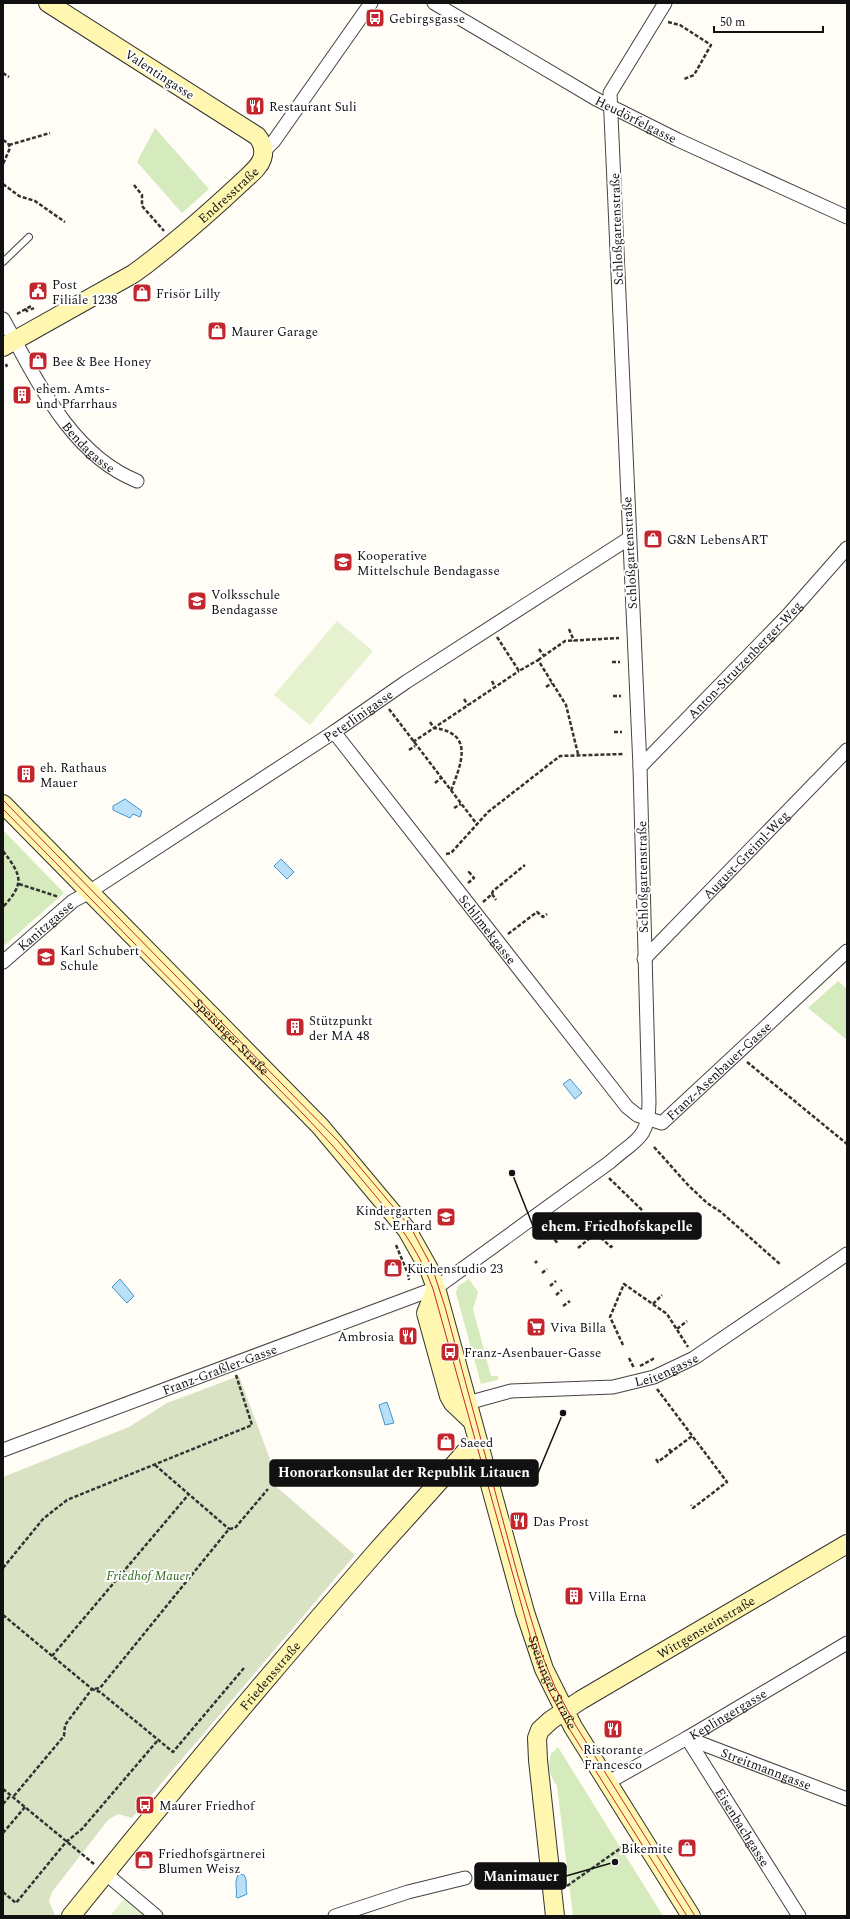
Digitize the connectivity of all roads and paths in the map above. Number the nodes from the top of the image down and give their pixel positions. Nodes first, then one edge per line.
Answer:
1 (48, 3) edge
2 (370, 3) edge
3 (434, 3) edge
4 (665, 3) edge
5 (666, 22) dead end
6 (3, 73) edge
7 (9, 77) dead end
8 (684, 79) dead end
9 (611, 106) junction
10 (50, 133) dead end
11 (3, 140) edge
12 (9, 145) junction
13 (264, 151) junction
14 (3, 164) edge
15 (3, 184) edge
16 (134, 185) dead end
17 (847, 217) edge
18 (65, 222) dead end
19 (164, 232) dead end
20 (29, 237) dead end
21 (3, 262) edge
22 (25, 309) junction
23 (17, 314) dead end
24 (3, 318) edge
25 (8, 355) edge
26 (136, 481) dead end
27 (628, 539) junction
28 (847, 548) edge
29 (569, 629) dead end
30 (496, 635) dead end
31 (619, 638) dead end
32 (574, 641) junction
33 (539, 649) dead end
34 (544, 656) junction
35 (538, 660) junction
36 (612, 662) dead end
37 (620, 662) dead end
38 (519, 671) junction
39 (492, 681) dead end
40 (552, 683) junction
41 (495, 687) junction
42 (546, 687) dead end
43 (613, 696) dead end
44 (621, 696) dead end
45 (381, 699) junction
46 (464, 699) dead end
47 (468, 705) junction
48 (430, 722) dead end
49 (434, 728) junction
50 (334, 732) junction
51 (614, 732) dead end
52 (622, 732) dead end
53 (413, 742) junction
54 (416, 746) junction
55 (409, 750) dead end
56 (847, 750) edge
57 (578, 754) junction
58 (623, 754) dead end
59 (640, 767) junction
60 (441, 778) junction
61 (435, 783) dead end
62 (451, 791) junction
63 (3, 804) edge
64 (461, 804) junction
65 (454, 808) dead end
66 (476, 823) junction
67 (3, 851) edge
68 (446, 854) dead end
69 (525, 865) dead end
70 (470, 871) dead end
71 (469, 882) dead end
72 (19, 884) junction
73 (89, 892) junction
74 (492, 894) junction
75 (62, 898) dead end
76 (496, 900) dead end
77 (484, 901) dead end
78 (3, 907) edge
79 (547, 914) dead end
80 (510, 933) dead end
81 (847, 951) edge
82 (644, 959) junction
83 (3, 962) edge
84 (747, 1062) dead end
85 (648, 1118) junction
86 (847, 1144) edge
87 (654, 1147) dead end
88 (612, 1181) dead end
89 (644, 1211) dead end
90 (544, 1225) dead end
91 (558, 1244) dead end
92 (613, 1245) dead end
93 (578, 1248) dead end
94 (847, 1254) edge
95 (781, 1266) dead end
96 (547, 1269) dead end
97 (542, 1273) dead end
98 (556, 1281) dead end
99 (550, 1286) dead end
100 (436, 1288) junction
101 (562, 1290) dead end
102 (556, 1295) dead end
103 (662, 1295) dead end
104 (570, 1301) dead end
105 (653, 1304) junction
106 (563, 1306) dead end
107 (687, 1321) dead end
108 (677, 1329) junction
109 (623, 1345) dead end
110 (689, 1349) dead end
111 (652, 1357) dead end
112 (629, 1358) dead end
113 (233, 1364) junction
114 (634, 1368) junction
115 (636, 1373) dead end
116 (654, 1386) dead end
117 (462, 1405) junction
118 (692, 1436) junction
119 (681, 1440) dead end
120 (684, 1443) junction
121 (480, 1447) junction
122 (669, 1449) dead end
123 (3, 1450) edge
124 (671, 1452) junction
125 (656, 1459) dead end
126 (155, 1465) junction
127 (268, 1489) dead end
128 (189, 1494) junction
129 (691, 1505) dead end
130 (229, 1529) junction
131 (847, 1544) edge
132 (3, 1568) edge
133 (3, 1615) edge
134 (847, 1643) edge
135 (52, 1656) junction
136 (244, 1668) dead end
137 (92, 1690) junction
138 (564, 1711) junction
139 (686, 1738) junction
140 (158, 1740) junction
141 (607, 1782) junction
142 (3, 1788) edge
143 (12, 1796) junction
144 (847, 1799) edge
145 (3, 1804) edge
146 (25, 1807) junction
147 (3, 1833) edge
148 (640, 1835) junction
149 (66, 1842) junction
150 (106, 1873) junction
151 (465, 1878) dead end
152 (3, 1892) edge
153 (553, 1896) junction
154 (352, 1913) edge
155 (71, 1916) edge
156 (156, 1916) edge
157 (335, 1916) edge
158 (556, 1916) edge
159 (691, 1916) edge
160 (799, 1916) edge

1 - 13 main road, Valentingasse
2 - 13 street, Endresstraße
3 - 9 street, Heudörfelgasse
4 - 9 street, Schloßgartenstraße
5 - 8 path
6 - 7 path
9 - 17 street, Heudörfelgasse
9 - 27 street, Schloßgartenstraße
10 - 12 path
11 - 12 path
12 - 14 path
13 - 25 main road, Endresstraße
15 - 18 path
16 - 19 path
20 - 21 lane
22 - 22 path
22 - 23 path
24 - 25 street, Bendagasse
25 - 26 street, Bendagasse
27 - 45 street, Peterlinigasse
27 - 59 street, Schloßgartenstraße
28 - 59 street, Anton-Strutzenberger-Weg
29 - 32 path
30 - 38 path
31 - 32 path
32 - 34 path
33 - 34 path
34 - 35 path
35 - 38 path
35 - 40 path
36 - 37 path
38 - 41 path
39 - 41 path
40 - 42 path
40 - 57 path
41 - 47 path
43 - 44 path
45 - 50 street, Peterlinigasse
45 - 53 path
46 - 47 path
47 - 49 path
48 - 49 path
49 - 53 path
49 - 62 path
50 - 73 street, Peterlinigasse
50 - 85 street, Schlimekgasse
51 - 52 path
53 - 54 path
54 - 55 path
54 - 60 path
56 - 82 street, August-Greiml-Weg
57 - 58 path
57 - 66 path
59 - 82 street, Schloßgartenstraße
60 - 61 path
60 - 62 path
62 - 64 path
63 - 73 main road, Speisinger Straße
64 - 65 path
64 - 66 path
66 - 68 path
67 - 72 path
69 - 74 path
70 - 71 path
72 - 75 path
72 - 78 path
73 - 83 street, Kanitzgasse
73 - 100 main road, Speisinger Straße
74 - 76 path
74 - 77 path
79 - 80 path
81 - 85 street, Franz-Asenbauer-Gasse
82 - 85 street, Schloßgartenstraße
84 - 86 path
85 - 100 street, Franz-Asenbauer-Gasse
87 - 95 path
88 - 89 path
90 - 91 path
92 - 93 path
94 - 117 street, Leitengasse
96 - 97 path
98 - 99 path
100 - 113 street, Franz-Graßler-Gasse
100 - 117 main road, Speisinger Straße
101 - 102 path
103 - 105 path
104 - 106 path
105 - 108 path
105 - 109 path
107 - 108 path
108 - 110 path
111 - 114 path
112 - 114 path
113 - 123 street, Franz-Graßler-Gasse
113 - 126 path
114 - 115 path
116 - 118 path
117 - 121 main road, Speisinger Straße
118 - 120 path
118 - 129 path
119 - 120 path
120 - 124 path
121 - 138 main road, Speisinger Straße
121 - 150 main road, Friedensstraße
122 - 124 path
124 - 125 path
126 - 128 path
126 - 132 path
127 - 130 path
128 - 130 path
128 - 135 path
130 - 137 path
131 - 138 main road, Wittgensteinstraße
133 - 135 path
134 - 139 street, Keplingergasse
135 - 137 path
136 - 140 path
137 - 140 path
137 - 143 path
138 - 141 main road, Speisinger Straße
138 - 153 main road, Wittgensteinstraße
139 - 141 street, Keplingergasse
139 - 144 street, Streitmanngasse
139 - 160 street, Eisenbachgasse
140 - 149 path
141 - 148 main road, Speisinger Straße
142 - 143 path
143 - 145 path
143 - 146 path
146 - 147 path
146 - 149 path
148 - 153 path
148 - 159 main road, Speisinger Straße
149 - 150 path
149 - 152 path
150 - 155 main road, Friedensstraße
150 - 156 street
151 - 154 street
153 - 158 main road
154 - 157 street

